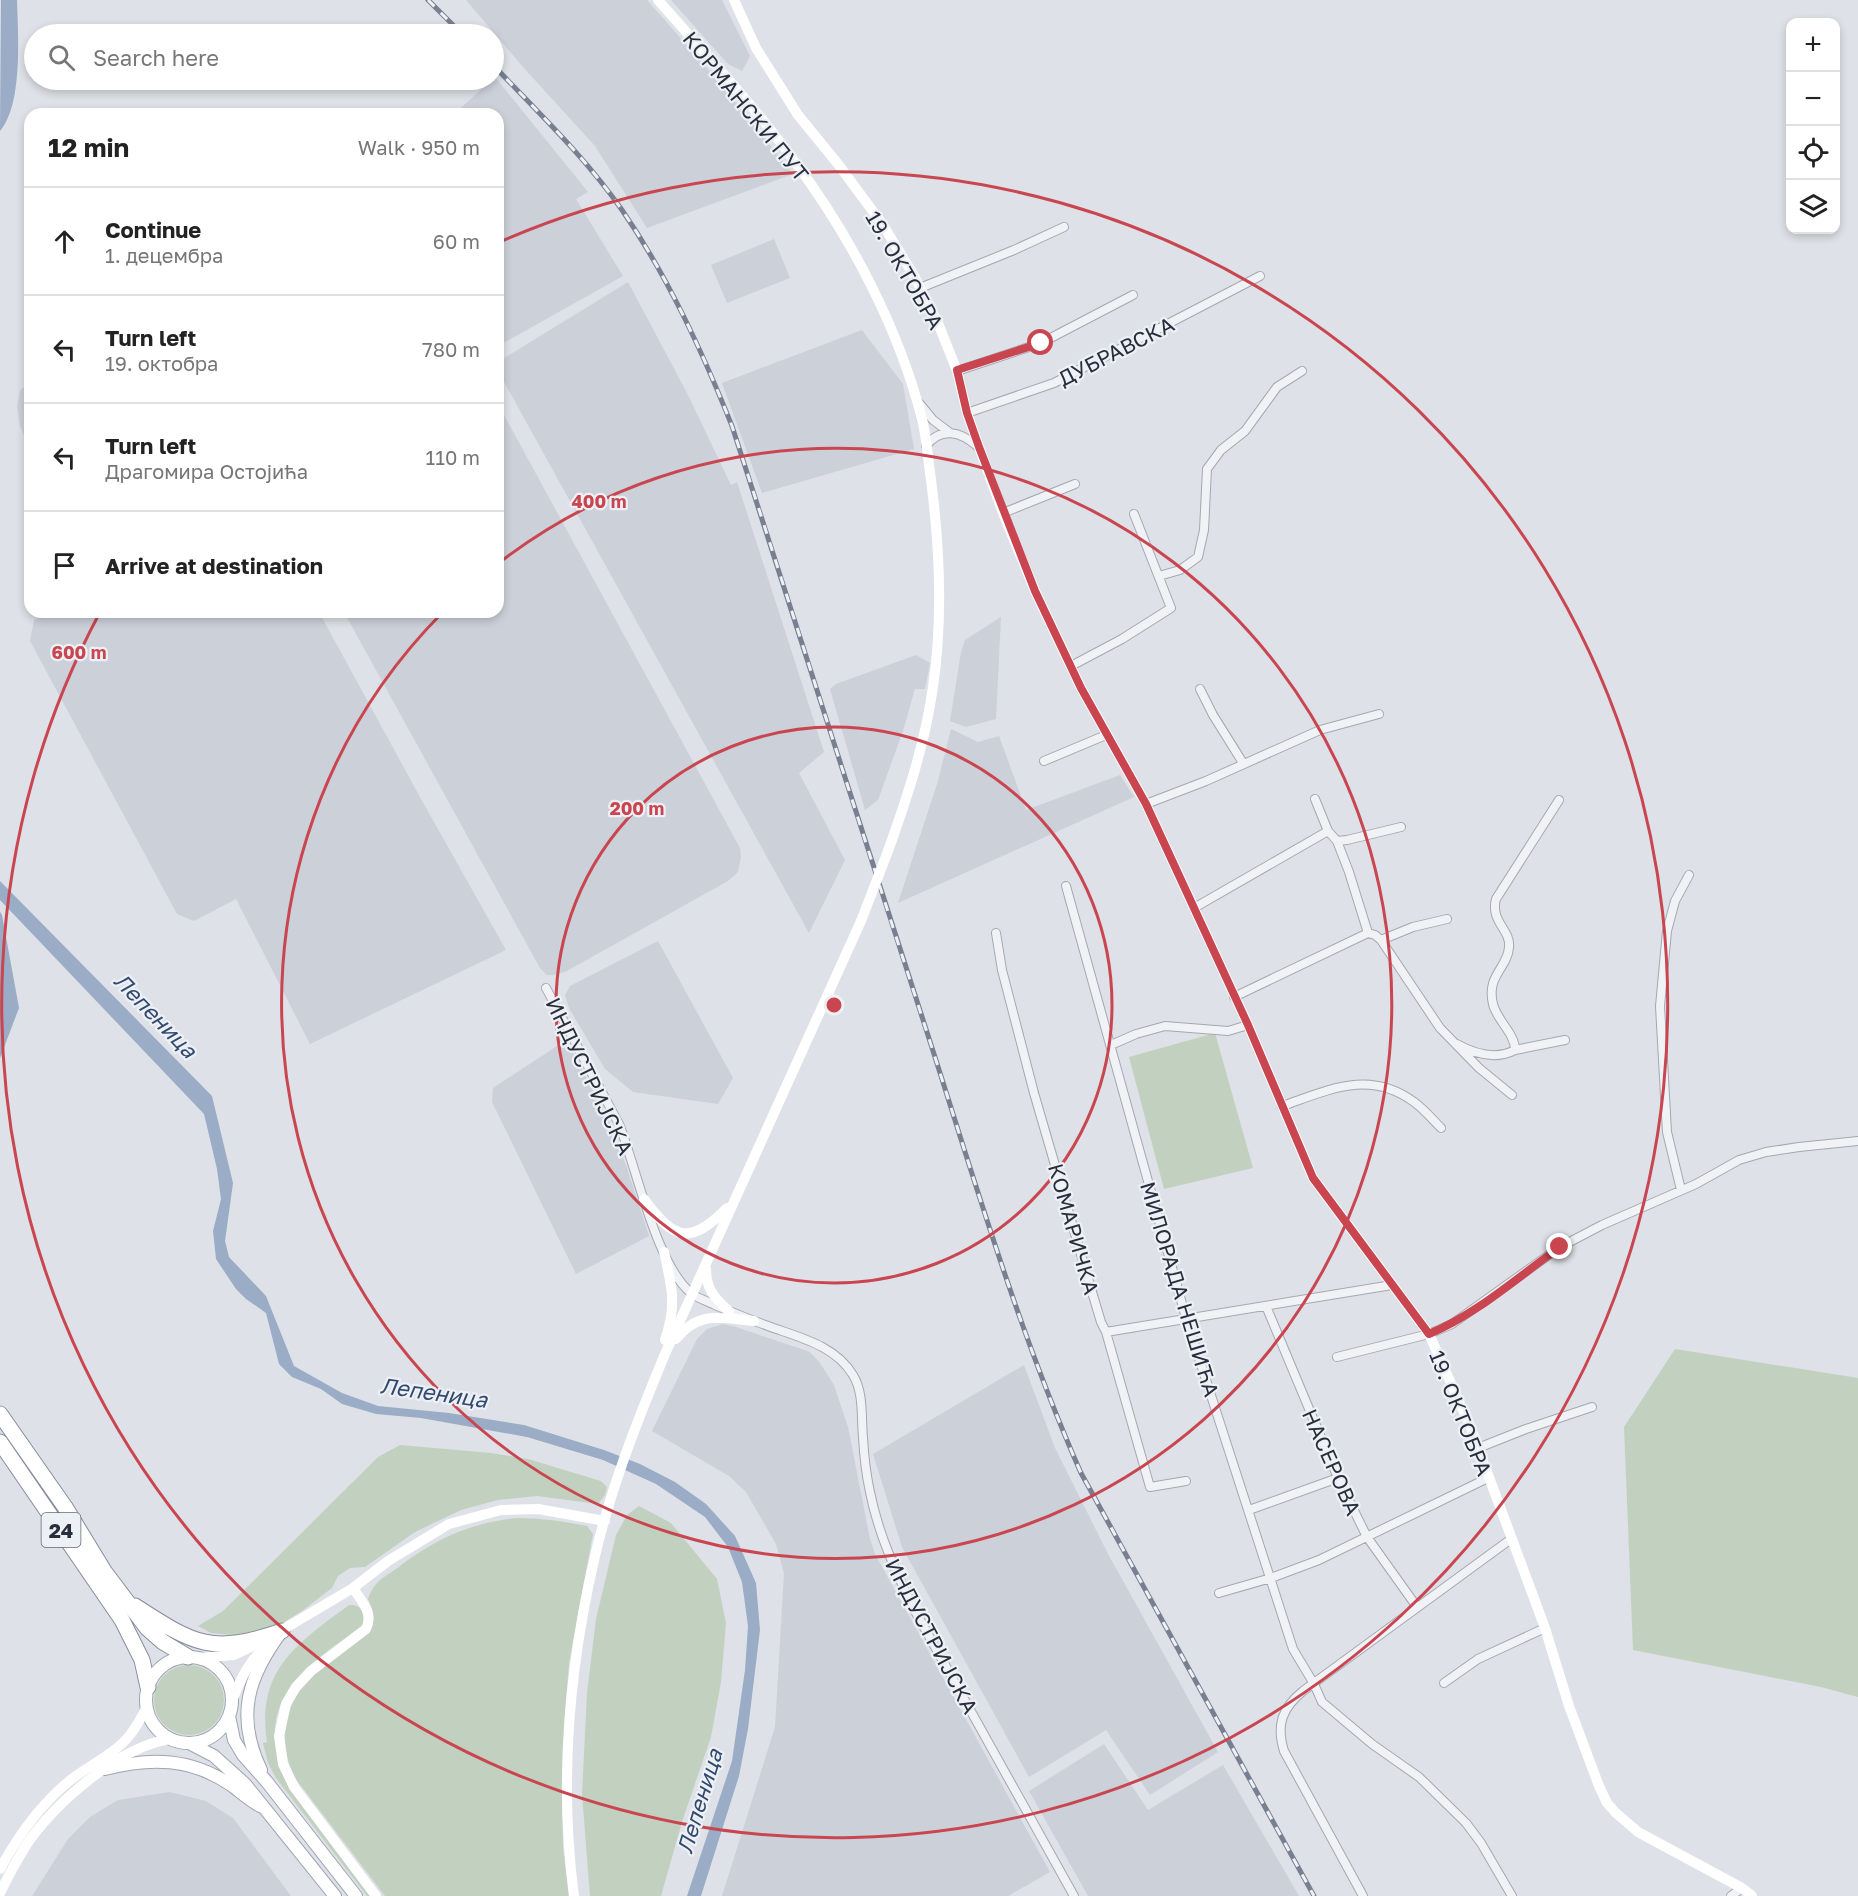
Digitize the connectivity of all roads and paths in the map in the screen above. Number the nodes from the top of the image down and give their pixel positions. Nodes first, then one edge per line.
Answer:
1 (658, 0) edge
2 (734, 0) edge
3 (1064, 227) dead end
4 (1260, 276) dead end
5 (920, 288) junction
6 (1133, 295) dead end
7 (957, 370) junction
8 (1302, 371) dead end
9 (916, 399) junction
10 (968, 417) junction
11 (949, 432) junction
12 (960, 434) junction
13 (927, 446) junction
14 (979, 447) junction
15 (1075, 484) dead end
16 (1003, 513) junction
17 (1134, 514) dead end
18 (1159, 576) junction
19 (1071, 666) junction
20 (1200, 688) dead end
21 (1379, 714) dead end
22 (1106, 735) junction
23 (1044, 760) dead end
24 (1243, 763) junction
25 (1315, 799) dead end
26 (1559, 801) dead end
27 (1146, 804) junction
28 (1401, 827) dead end
29 (1328, 831) junction
30 (1336, 841) junction
31 (1689, 875) dead end
32 (1066, 886) dead end
33 (1194, 908) junction
34 (1447, 919) dead end
35 (996, 933) dead end
36 (1368, 933) junction
37 (1381, 940) junction
38 (546, 988) dead end
39 (1234, 997) junction
40 (1248, 1025) junction
41 (1565, 1040) dead end
42 (1457, 1044) junction
43 (1110, 1045) junction
44 (1515, 1050) junction
45 (1512, 1095) dead end
46 (1282, 1106) junction
47 (1441, 1128) dead end
48 (1858, 1141) edge
49 (1681, 1190) junction
50 (644, 1199) junction
51 (732, 1203) junction
52 (664, 1252) junction
53 (706, 1264) junction
54 (1392, 1284) junction
55 (693, 1294) junction
56 (1266, 1306) junction
57 (729, 1311) junction
58 (1186, 1318) junction
59 (754, 1321) junction
60 (1106, 1332) junction
61 (1429, 1334) junction
62 (665, 1354) junction
63 (1337, 1357) dead end
64 (650, 1389) junction
65 (1592, 1407) dead end
66 (0, 1414) edge
67 (0, 1442) edge
68 (1478, 1448) junction
69 (1338, 1478) junction
70 (1488, 1478) junction
71 (1186, 1481) dead end
72 (1249, 1510) junction
73 (605, 1521) junction
74 (1366, 1538) junction
75 (1511, 1539) junction
76 (1271, 1578) junction
77 (353, 1588) junction
78 (1219, 1593) dead end
79 (126, 1600) junction
80 (1417, 1607) junction
81 (1545, 1628) junction
82 (282, 1631) junction
83 (193, 1657) junction
84 (1444, 1683) dead end
85 (1314, 1684) junction
86 (148, 1687) junction
87 (232, 1701) junction
88 (147, 1707) junction
89 (229, 1716) junction
90 (170, 1739) junction
91 (189, 1743) junction
92 (102, 1764) junction
93 (267, 1782) junction
94 (266, 1808) junction
95 (0, 1869) edge
96 (1742, 1888) junction
97 (0, 1893) edge
98 (335, 1896) edge
99 (356, 1896) edge
100 (376, 1896) edge
101 (574, 1896) edge
102 (1074, 1896) edge
103 (1363, 1896) edge
104 (1512, 1896) edge
105 (1731, 1896) edge
106 (1752, 1896) edge

1 - 9 street, КОРМАНСКИ ПУТ
2 - 5 street, 19. ОКТОБРА
3 - 5 street
4 - 10 street, ДУБРАВСКА
5 - 7 street, 19. ОКТОБРА
6 - 7 street
7 - 10 street, 19. ОКТОБРА
8 - 18 street
9 - 11 street
9 - 13 street, КОРМАНСКИ ПУТ
10 - 12 street
10 - 14 street, 19. ОКТОБРА
11 - 12 street
11 - 13 street
12 - 14 street
13 - 51 street, КОРМАНСКИ ПУТ, bridge
14 - 16 street, 19. ОКТОБРА
15 - 16 street
16 - 19 street, 19. ОКТОБРА
17 - 18 street
18 - 19 street
19 - 22 street, 19. ОКТОБРА
20 - 24 street
21 - 24 street
22 - 23 street
22 - 27 street, 19. ОКТОБРА
24 - 27 street
25 - 29 street
26 - 44 street
27 - 33 street, 19. ОКТОБРА
28 - 30 street
29 - 30 street
29 - 33 street
30 - 36 street
31 - 49 street
32 - 43 street, МИЛОРАДА НЕШИЋА
33 - 39 street, 19. ОКТОБРА
34 - 37 street
35 - 60 street, КОМАРИЧКА
36 - 37 street
36 - 39 street
37 - 42 street
38 - 50 street, ИНДУСТРИЈСКА
39 - 40 street, 19. ОКТОБРА
40 - 43 street
40 - 46 street, 19. ОКТОБРА
41 - 44 street
42 - 44 street
42 - 45 street
43 - 58 street, МИЛОРАДА НЕШИЋА
46 - 47 street
46 - 54 street, 19. ОКТОБРА
48 - 49 street
49 - 61 street
50 - 51 street
50 - 52 street, ИНДУСТРИЈСКА
51 - 53 street, КОРМАНСКИ ПУТ
52 - 55 street, ИНДУСТРИЈСКА
52 - 64 street
53 - 55 street, КОРМАНСКИ ПУТ
53 - 57 street
54 - 56 street
54 - 61 street, 19. ОКТОБРА
55 - 57 street, ИНДУСТРИЈСКА
55 - 62 street, КОРМАНСКИ ПУТ
56 - 58 street
56 - 69 street, НАСЕРОВА
57 - 59 street, ИНДУСТРИЈСКА
58 - 60 street
58 - 72 street, МИЛОРАДА НЕШИЋА
59 - 62 street
59 - 102 street, ИНДУСТРИЈСКА
60 - 71 street, КОМАРИЧКА
61 - 63 street
61 - 68 street, 19. ОКТОБРА
62 - 64 street
64 - 73 street
65 - 68 street
66 - 79 highway, 24
67 - 86 highway, 24
68 - 70 street, 19. ОКТОБРА
69 - 72 street
69 - 74 street, НАСЕРОВА
70 - 74 street
70 - 75 street, 19. ОКТОБРА
72 - 76 street, МИЛОРАДА НЕШИЋА
73 - 77 street
73 - 101 street
74 - 76 street
74 - 80 street, НАСЕРОВА
75 - 80 street
75 - 81 street, 19. ОКТОБРА
76 - 78 street
76 - 85 street, МИЛОРАДА НЕШИЋА
77 - 82 street
77 - 100 street
79 - 82 highway
79 - 83 highway, 24
80 - 85 street
81 - 84 street
81 - 96 street, 19. ОКТОБРА
82 - 83 street
82 - 87 street
82 - 93 main road
83 - 86 main road
83 - 87 main road, 24
85 - 103 street
85 - 104 street, МИЛОРАДА НЕШИЋА
86 - 88 main road, 24
87 - 89 main road
88 - 90 main road
88 - 92 street
89 - 91 main road
89 - 93 main road
90 - 91 main road
90 - 92 street
91 - 94 main road
92 - 94 main road
92 - 95 street
92 - 97 street
93 - 99 main road
94 - 98 main road
96 - 105 street
96 - 106 street, 19. ОКТОБРА

